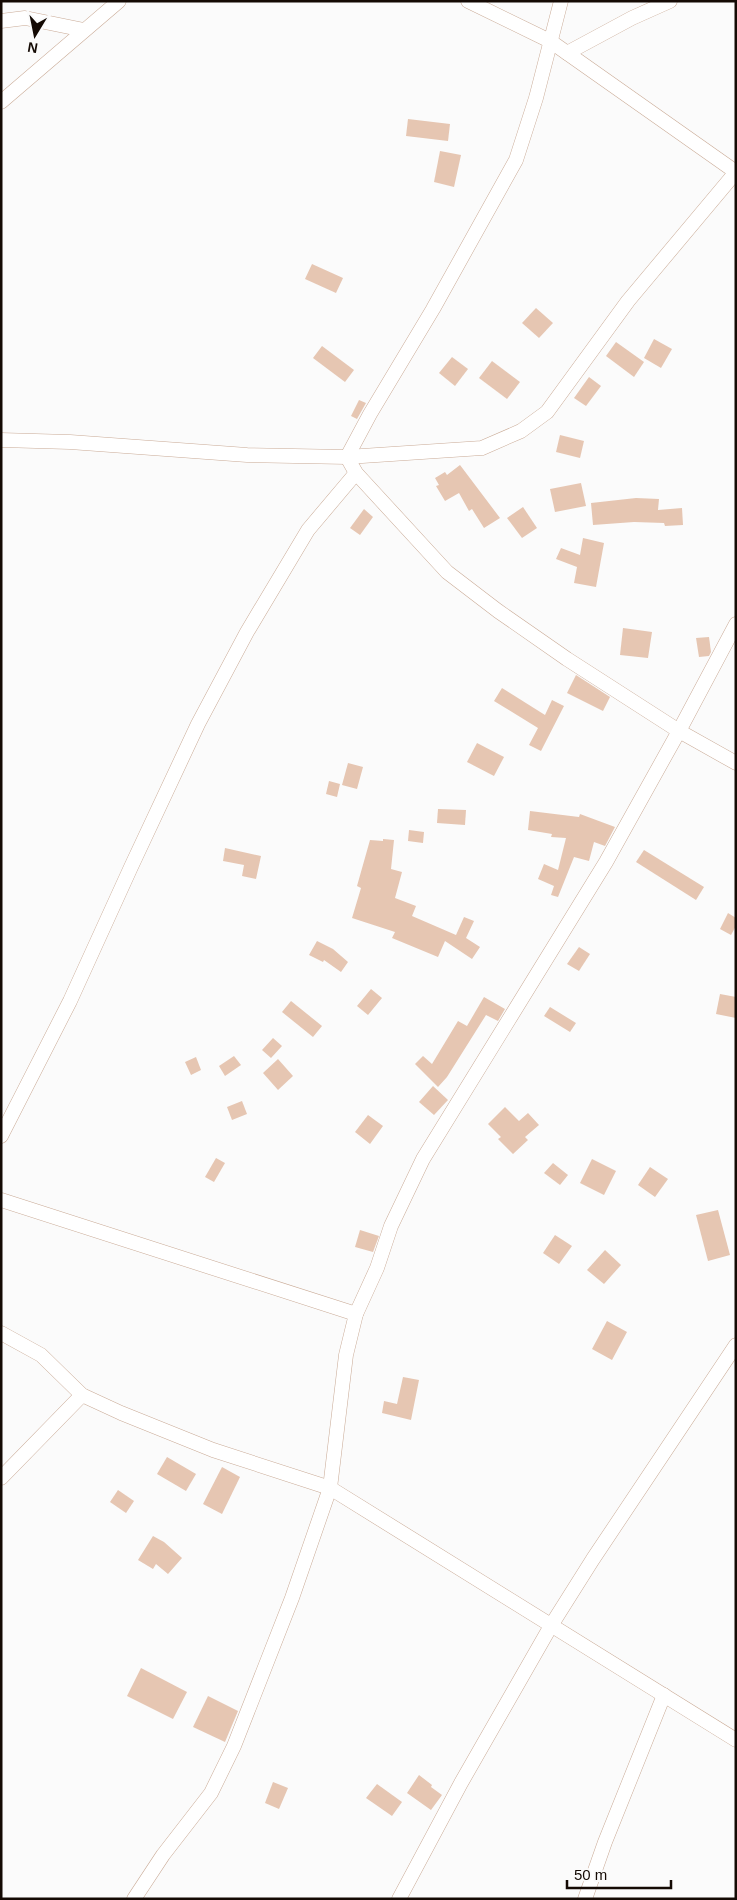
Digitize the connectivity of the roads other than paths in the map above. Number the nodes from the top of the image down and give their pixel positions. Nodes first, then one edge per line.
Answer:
1 (119, 1) edge
2 (468, 1) edge
3 (561, 1) edge
4 (670, 1) edge
5 (1, 21) edge
6 (84, 30) junction
7 (550, 41) junction
8 (567, 54) junction
9 (1, 102) edge
10 (736, 172) edge
11 (1, 440) edge
12 (347, 457) junction
13 (356, 473) junction
14 (736, 624) edge
15 (679, 731) junction
16 (736, 763) edge
17 (1, 1136) edge
18 (1, 1200) edge
19 (356, 1314) junction
20 (1, 1333) edge
21 (736, 1344) edge
22 (82, 1395) junction
23 (1, 1478) edge
24 (330, 1488) junction
25 (552, 1624) junction
26 (664, 1695) junction
27 (736, 1740) edge
28 (134, 1899) edge
29 (399, 1899) edge
30 (585, 1899) edge

1 - 6 street
2 - 7 street
3 - 7 street
4 - 8 street
5 - 6 street
6 - 9 street
7 - 8 street
7 - 12 street
8 - 10 street
10 - 12 street
11 - 12 street
12 - 13 street
13 - 15 street
13 - 17 street
14 - 15 street
15 - 16 street
15 - 19 street
18 - 19 street
19 - 24 street
20 - 22 street
21 - 25 street
22 - 23 street
22 - 24 street
24 - 25 street
24 - 28 street
25 - 26 street
25 - 29 street
26 - 27 street
26 - 30 street

